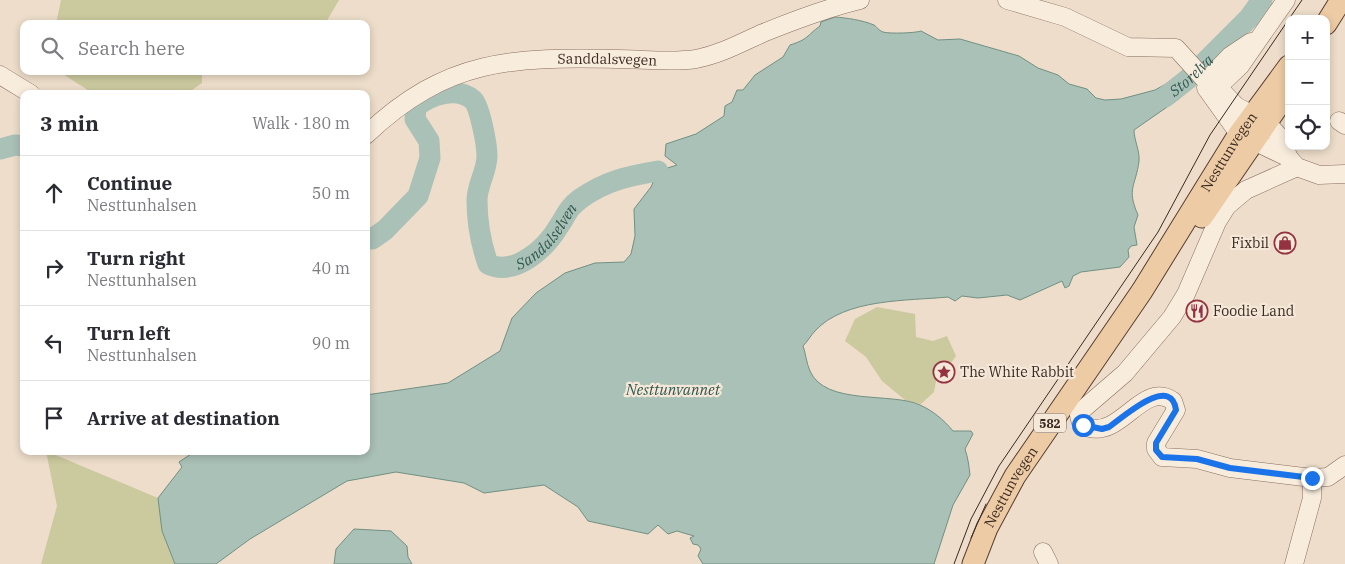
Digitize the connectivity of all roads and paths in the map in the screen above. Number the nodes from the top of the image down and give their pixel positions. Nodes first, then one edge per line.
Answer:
1 (860, 0) edge
2 (1008, 0) edge
3 (1286, 0) edge
4 (1328, 0) edge
5 (1342, 0) edge
6 (1319, 15) edge
7 (1330, 18) edge
8 (1285, 73) edge
9 (0, 75) edge
10 (1209, 82) junction
11 (24, 90) edge
12 (1285, 94) edge
13 (1260, 119) junction
14 (370, 132) edge
15 (1247, 138) junction
16 (1293, 163) junction
17 (1345, 174) edge
18 (1345, 465) edge
19 (1312, 478) junction
20 (973, 564) edge
21 (1294, 564) edge

1 - 14 street, Sanddalsvegen
2 - 10 street
3 - 10 street
4 - 6 main road
5 - 7 main road
8 - 13 main road, Nesttunvegen / 582
9 - 11 street
10 - 13 street
10 - 15 street
12 - 13 main road, Nesttunvegen / 582
13 - 15 main road, Nesttunvegen / 582
13 - 16 street
15 - 16 street
15 - 20 main road, Nesttunvegen / 582
16 - 17 street
16 - 19 street
18 - 19 street
19 - 21 street

